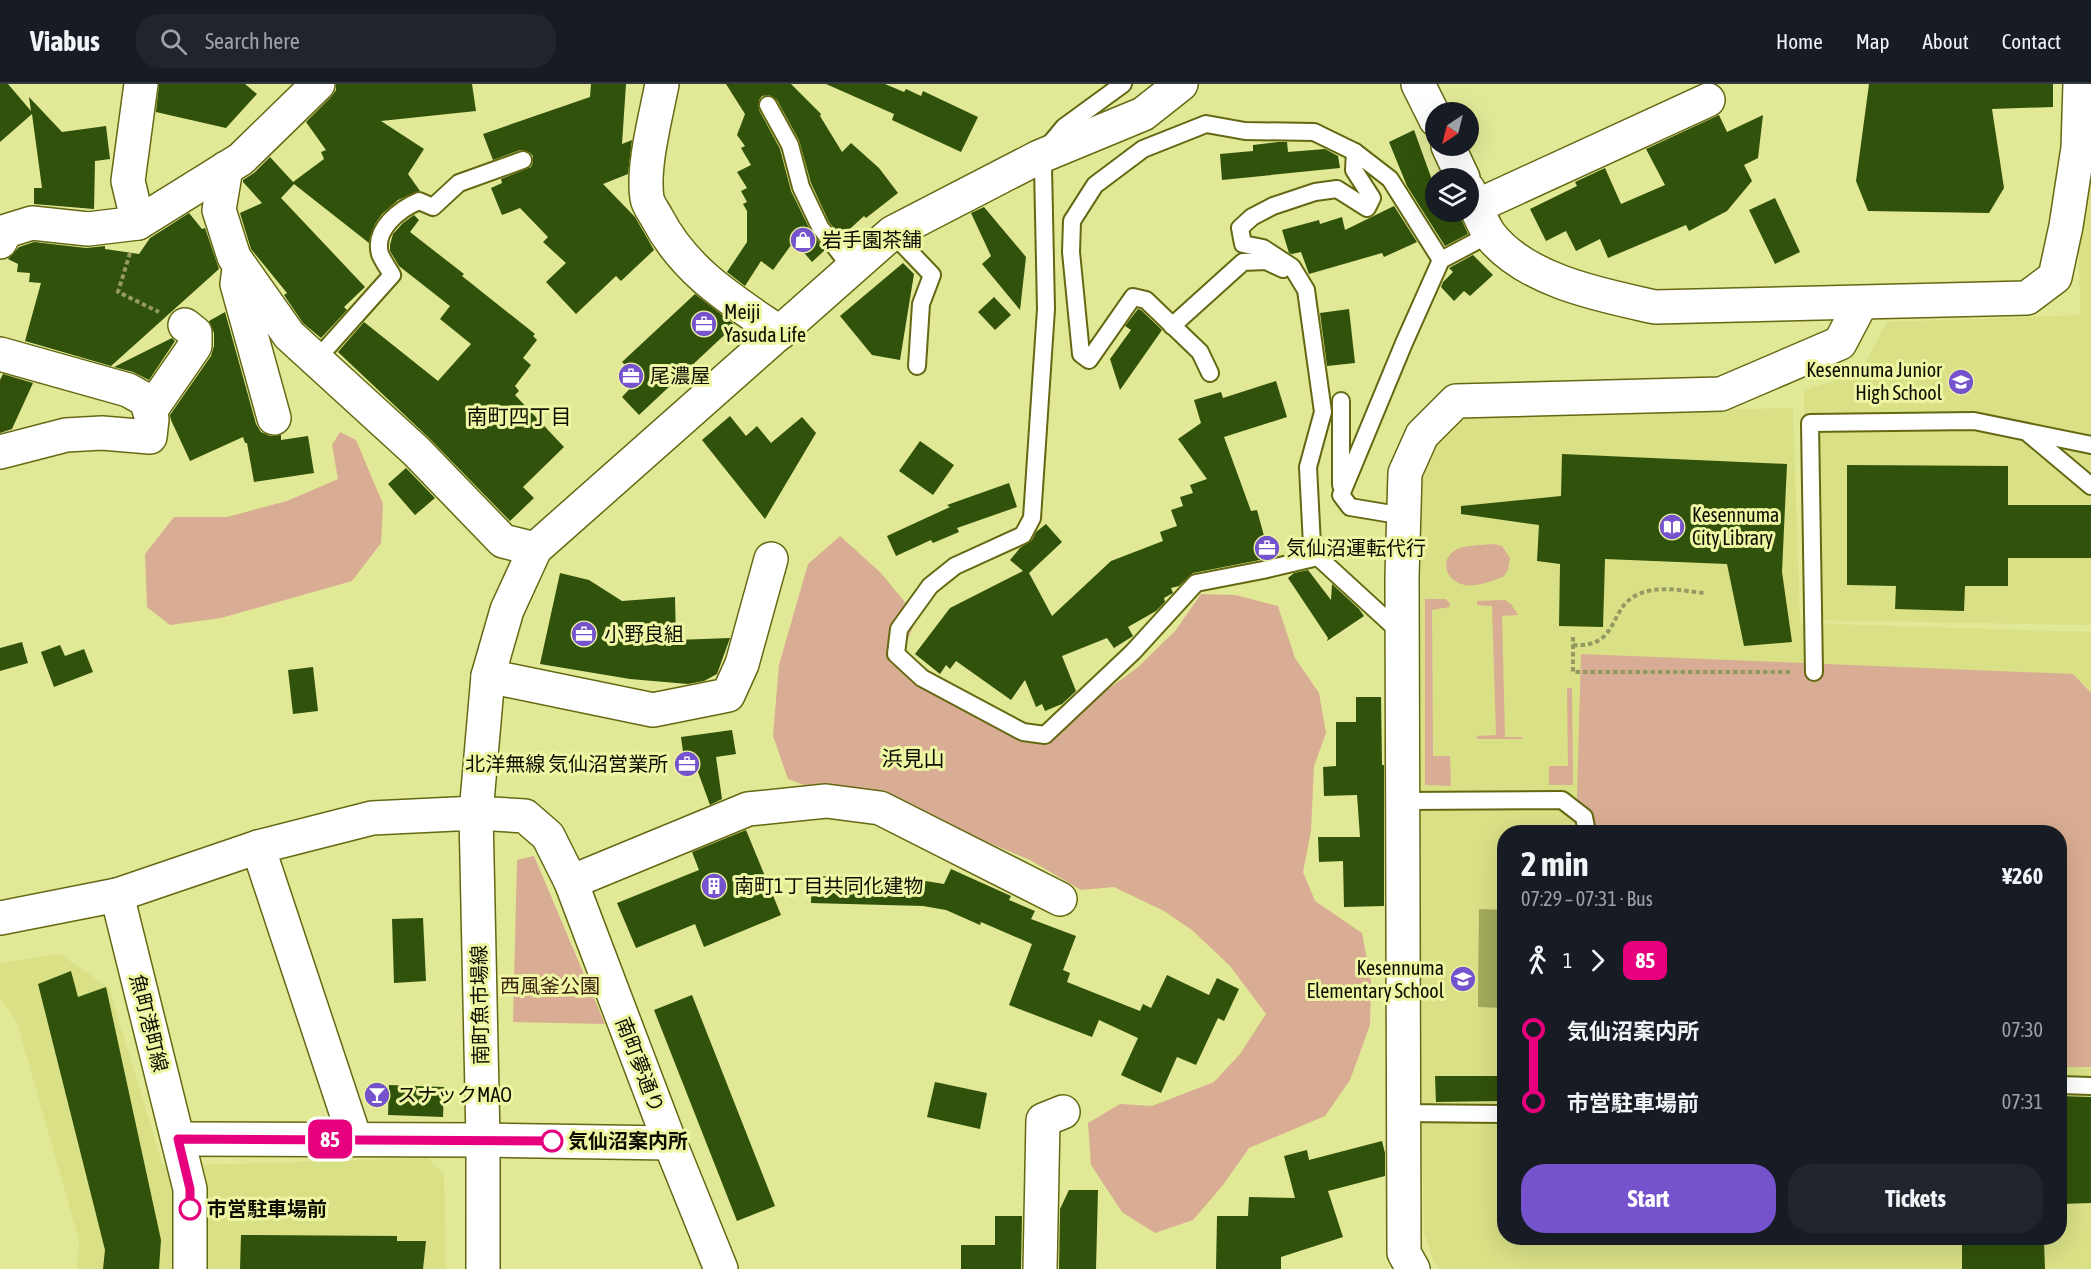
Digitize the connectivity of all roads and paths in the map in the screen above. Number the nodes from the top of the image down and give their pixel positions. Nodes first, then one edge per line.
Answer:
1 (141, 84) edge
2 (662, 84) edge
3 (1123, 84) edge
4 (1181, 84) edge
5 (1418, 84) edge
6 (2080, 84) edge
7 (312, 86) edge
8 (1708, 100) dead end
9 (1427, 102) edge
10 (768, 105) dead end
11 (1355, 152) junction
12 (1039, 157) junction
13 (523, 160) dead end
14 (226, 168) junction
15 (1479, 200) edge
16 (1479, 208) edge
17 (1463, 222) edge
18 (138, 223) junction
19 (892, 233) junction
20 (0, 243) edge
21 (1441, 260) junction
22 (240, 265) junction
23 (852, 268) junction
24 (1298, 276) junction
25 (1862, 303) junction
26 (185, 325) joint
27 (1172, 326) junction
28 (780, 333) junction
29 (0, 354) edge
30 (316, 360) junction
31 (917, 366) dead end
32 (1210, 373) dead end
33 (1341, 401) dead end
34 (150, 411) junction
35 (274, 418) dead end
36 (2026, 432) junction
37 (2091, 445) edge
38 (0, 452) edge
39 (2091, 486) edge
40 (1341, 495) junction
41 (1404, 516) junction
42 (535, 549) junction
43 (1318, 557) junction
44 (771, 559) dead end
45 (1704, 593) dead end
46 (1402, 634) junction
47 (1573, 637) dead end
48 (1573, 645) junction
49 (1814, 672) joint
50 (488, 676) junction
51 (1403, 801) junction
52 (476, 813) junction
53 (1586, 825) edge
54 (258, 846) junction
55 (571, 882) junction
56 (117, 895) junction
57 (1060, 899) dead end
58 (0, 918) edge
59 (2067, 1085) edge
60 (2091, 1086) edge
61 (1063, 1112) dead end
62 (1403, 1113) junction
63 (1497, 1114) edge
64 (178, 1139) junction
65 (355, 1139) junction
66 (483, 1140) junction
67 (669, 1143) junction
68 (190, 1269) edge
69 (483, 1269) edge
70 (721, 1269) edge
71 (1040, 1269) edge
72 (1413, 1269) edge

1 - 18 street
2 - 28 street
3 - 12 lane
4 - 12 street
5 - 9 street
6 - 25 street
7 - 14 street
8 - 15 street
10 - 23 lane
11 - 21 lane
11 - 24 lane
11 - 27 lane
12 - 19 street
12 - 43 lane
13 - 30 lane
14 - 18 street
14 - 22 street
16 - 25 street
17 - 21 lane
18 - 20 street
18 - 26 path
19 - 23 street
19 - 31 lane
21 - 40 lane
22 - 30 street
22 - 35 street
23 - 28 street
24 - 27 lane
24 - 43 lane
25 - 41 street
26 - 34 street
27 - 32 lane
28 - 42 street
29 - 34 street
30 - 42 street
33 - 40 lane
34 - 38 street
36 - 37 lane
36 - 39 lane
36 - 49 lane
40 - 41 lane
41 - 46 street
42 - 50 street, 南町魚市場線
43 - 46 lane
44 - 50 street
45 - 48 path
46 - 51 street
47 - 48 path
48 - 49 path
50 - 52 street, 南町魚市場線
51 - 53 lane
51 - 62 street
52 - 54 street, 南町夢通り
52 - 55 street, 南町夢通り
52 - 66 street, 南町魚市場線
54 - 56 street, 南町夢通り
54 - 65 street
55 - 57 street
55 - 67 street, 南町夢通り
56 - 58 street
56 - 64 street, 魚町港町線
59 - 60 lane
61 - 71 street
62 - 63 lane
62 - 72 street
64 - 65 street
64 - 68 street, 魚町港町線
65 - 66 street
66 - 67 street
66 - 69 street, 南町魚市場線
67 - 70 street, 南町夢通り

